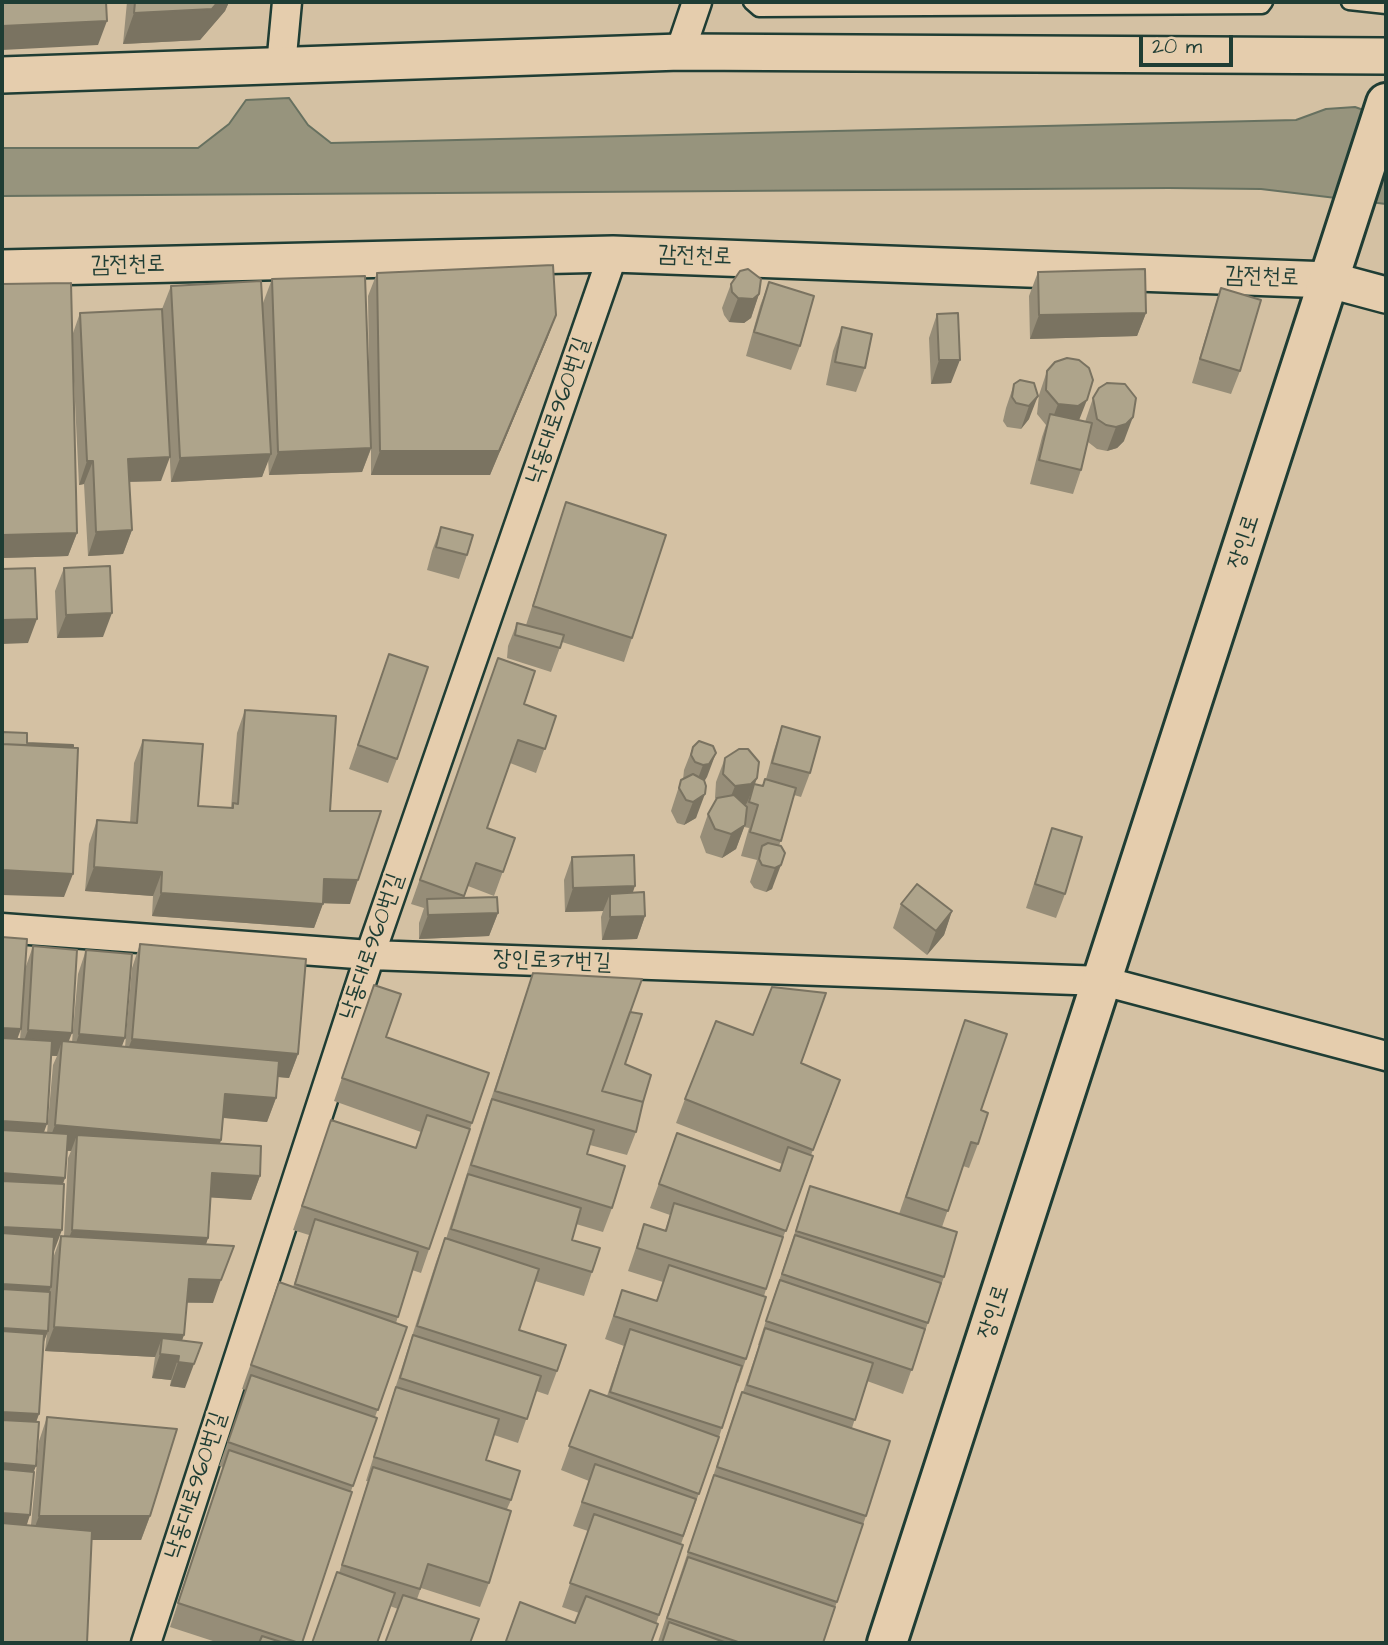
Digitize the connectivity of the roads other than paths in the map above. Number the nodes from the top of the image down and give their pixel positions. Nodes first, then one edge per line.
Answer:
1 (287, 2) edge
2 (697, 2) edge
3 (751, 2) edge
4 (1265, 2) edge
5 (1349, 2) edge
6 (1066, 4) edge
7 (1129, 4) edge
8 (931, 5) edge
9 (1009, 5) edge
10 (1386, 6) edge
11 (680, 52) junction
12 (1386, 56) edge
13 (281, 66) junction
14 (2, 75) edge
15 (1386, 103) edge
16 (613, 254) junction
17 (1334, 266) junction
18 (2, 268) edge
19 (1386, 295) edge
20 (2, 928) edge
21 (370, 955) junction
22 (1102, 981) junction
23 (1386, 1056) edge
24 (146, 1643) edge
25 (887, 1643) edge

1 - 13 street
2 - 11 street
3 - 8 lane
4 - 7 lane
5 - 10 lane
6 - 7 lane
6 - 9 lane
8 - 9 lane
11 - 12 street
11 - 13 street
13 - 14 street
15 - 17 main road, 장인로
16 - 17 street, 감전천로
16 - 18 street, 감전천로
16 - 21 street, 낙동대로960번길
17 - 19 street, 감전천로
17 - 22 main road, 장인로
20 - 21 street, 장인로37번길
21 - 22 street, 장인로37번길
21 - 24 street, 낙동대로960번길
22 - 23 street
22 - 25 main road, 장인로

